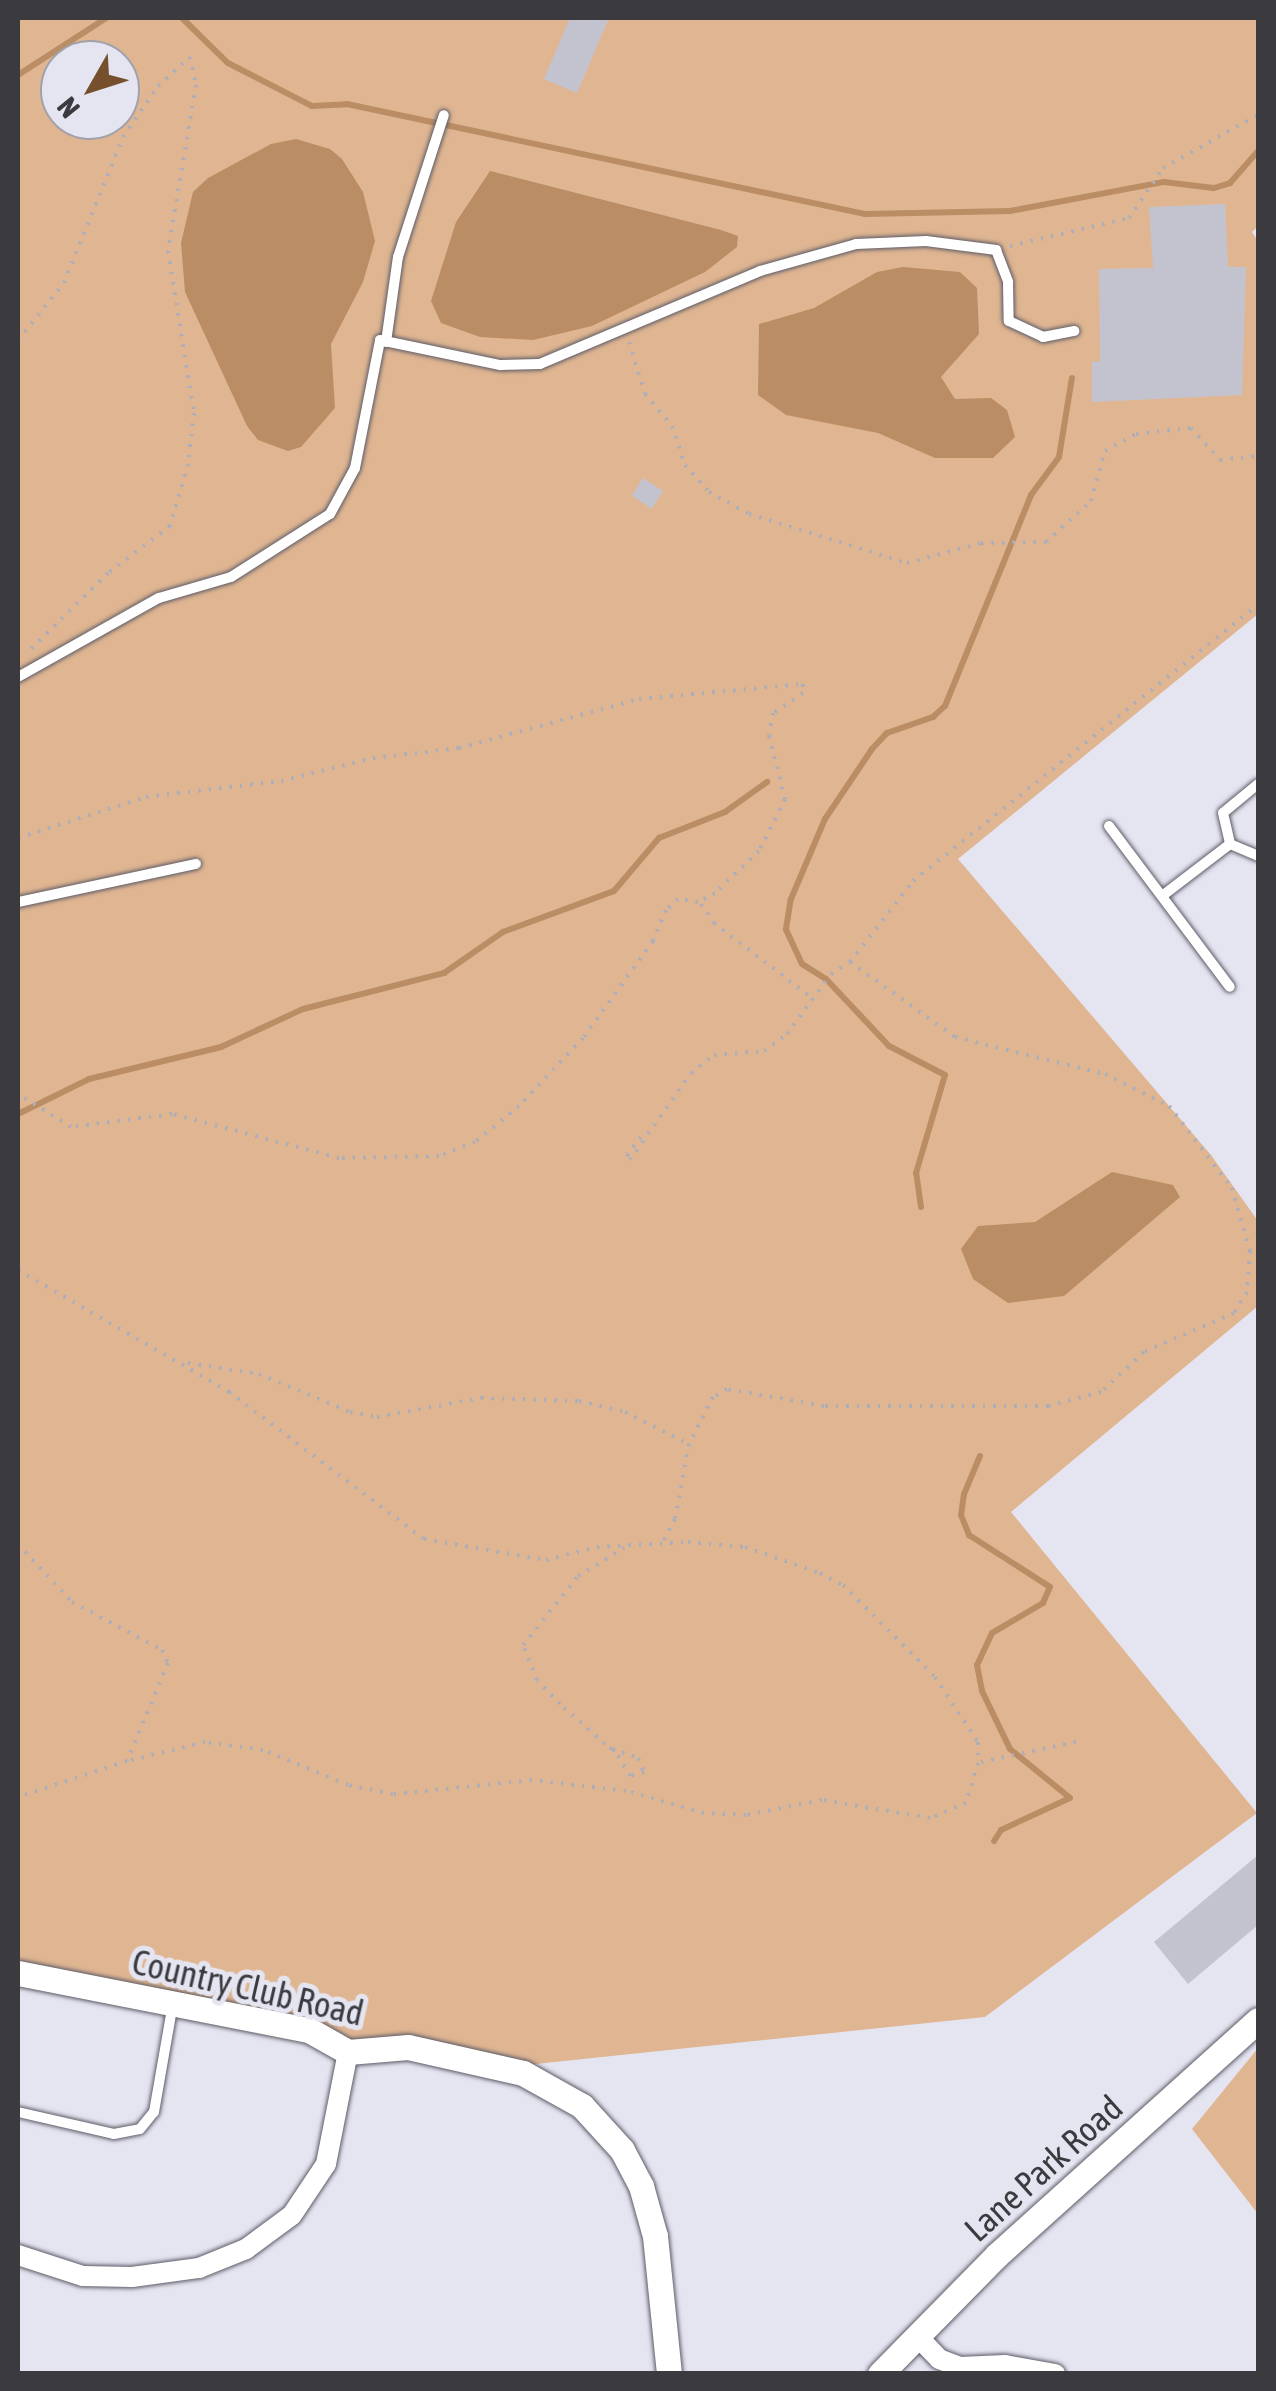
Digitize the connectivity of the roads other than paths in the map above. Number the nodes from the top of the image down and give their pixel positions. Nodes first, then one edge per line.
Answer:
1 (444, 115) dead end
2 (1074, 331) dead end
3 (386, 342) junction
4 (19, 676) edge
5 (1258, 784) edge
6 (1108, 826) dead end
7 (1230, 844) junction
8 (1258, 856) edge
9 (196, 864) dead end
10 (1162, 896) junction
11 (18, 902) edge
12 (1230, 987) dead end
13 (18, 1973) edge
14 (172, 2003) junction
15 (1258, 2020) edge
16 (348, 2052) junction
17 (18, 2112) edge
18 (18, 2255) edge
19 (920, 2338) junction
20 (670, 2374) edge
21 (880, 2374) edge
22 (1055, 2374) edge

1 - 3 lane
2 - 3 lane
3 - 4 lane
5 - 7 lane
6 - 10 lane
7 - 8 lane
7 - 10 lane
9 - 11 lane
10 - 12 lane
13 - 14 street, Country Club Road
14 - 16 street, Country Club Road
14 - 17 lane
15 - 19 street, Lane Park Road
16 - 18 street
16 - 20 street, Country Club Road
19 - 21 street, Lane Park Road
19 - 22 street

